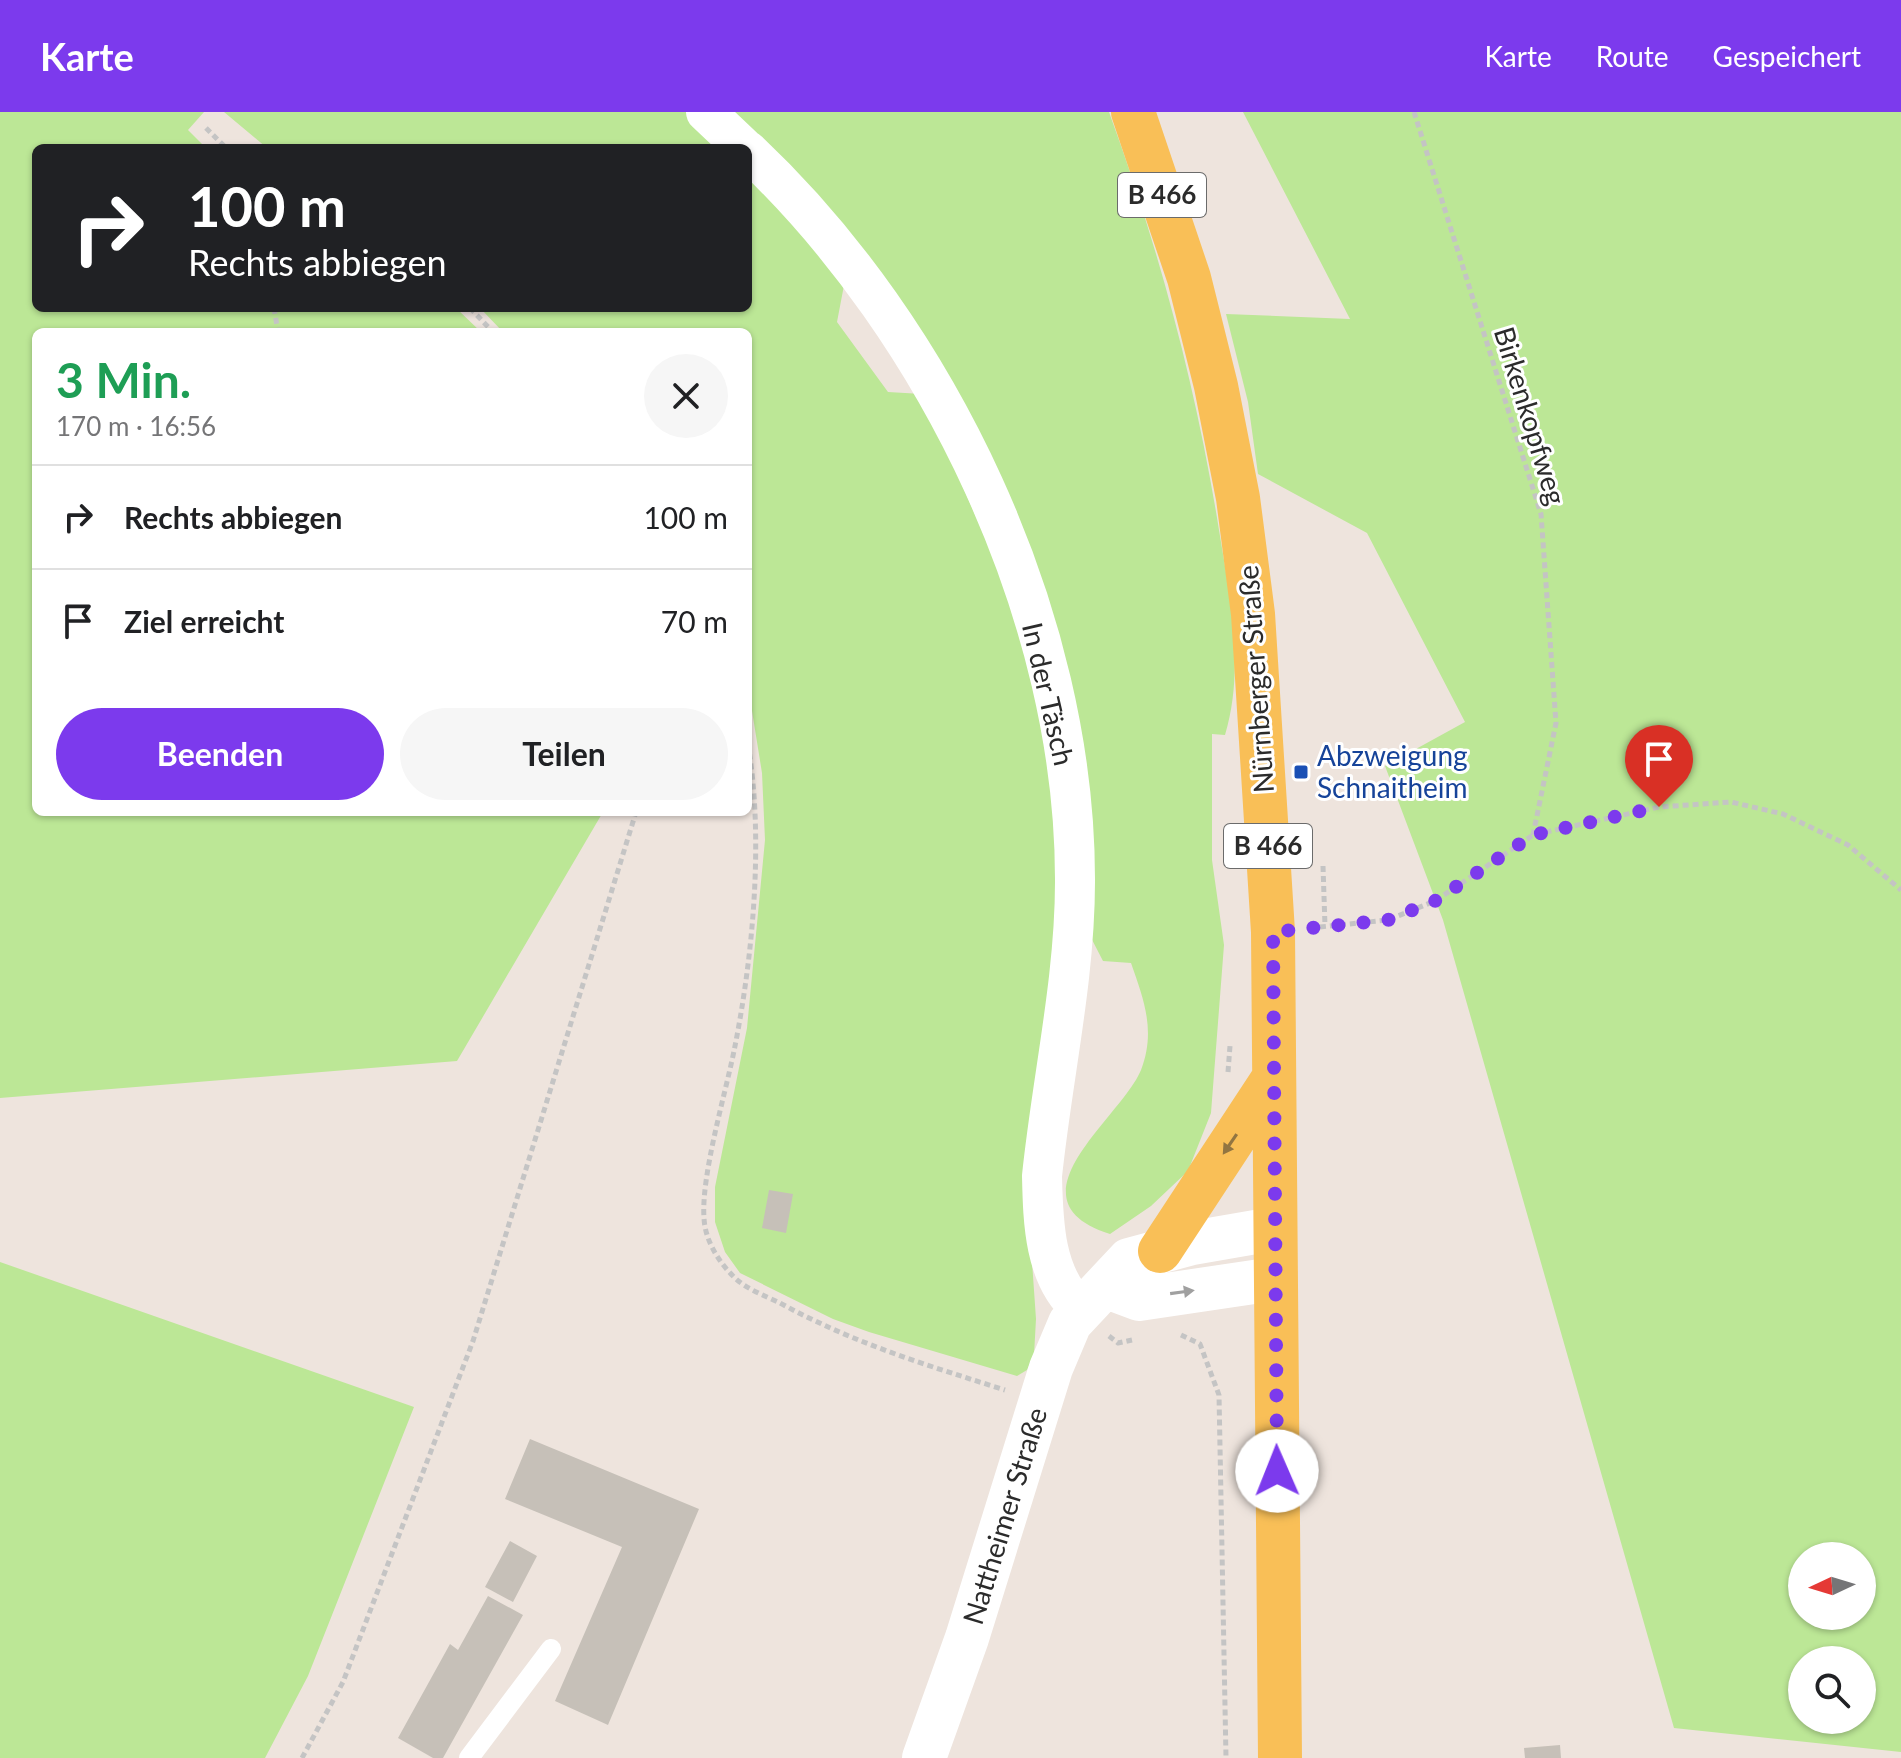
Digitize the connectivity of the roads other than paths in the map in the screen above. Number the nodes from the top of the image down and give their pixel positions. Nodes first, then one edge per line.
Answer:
1 (706, 112) edge
2 (1133, 112) edge
3 (740, 144) edge
4 (752, 157) edge
5 (1273, 1079) junction
6 (1273, 1229) junction
7 (1160, 1251) junction
8 (1274, 1279) junction
9 (1093, 1298) junction
10 (551, 1649) dead end
11 (469, 1758) edge
12 (924, 1758) edge
13 (1280, 1758) edge

1 - 3 street, In der Täsch
2 - 5 main road, Nürnberger Straße / B 466
4 - 9 street, In der Täsch
5 - 6 main road, Nürnberger Straße / B 466
5 -> 7 main road
6 - 7 street, Nattheimer Straße
6 - 8 main road, Nürnberger Straße / B 466
7 - 9 street, Nattheimer Straße
9 -> 8 street
8 - 13 main road, Nürnberger Straße / B 466
9 - 12 street, Nattheimer Straße
10 - 11 lane

